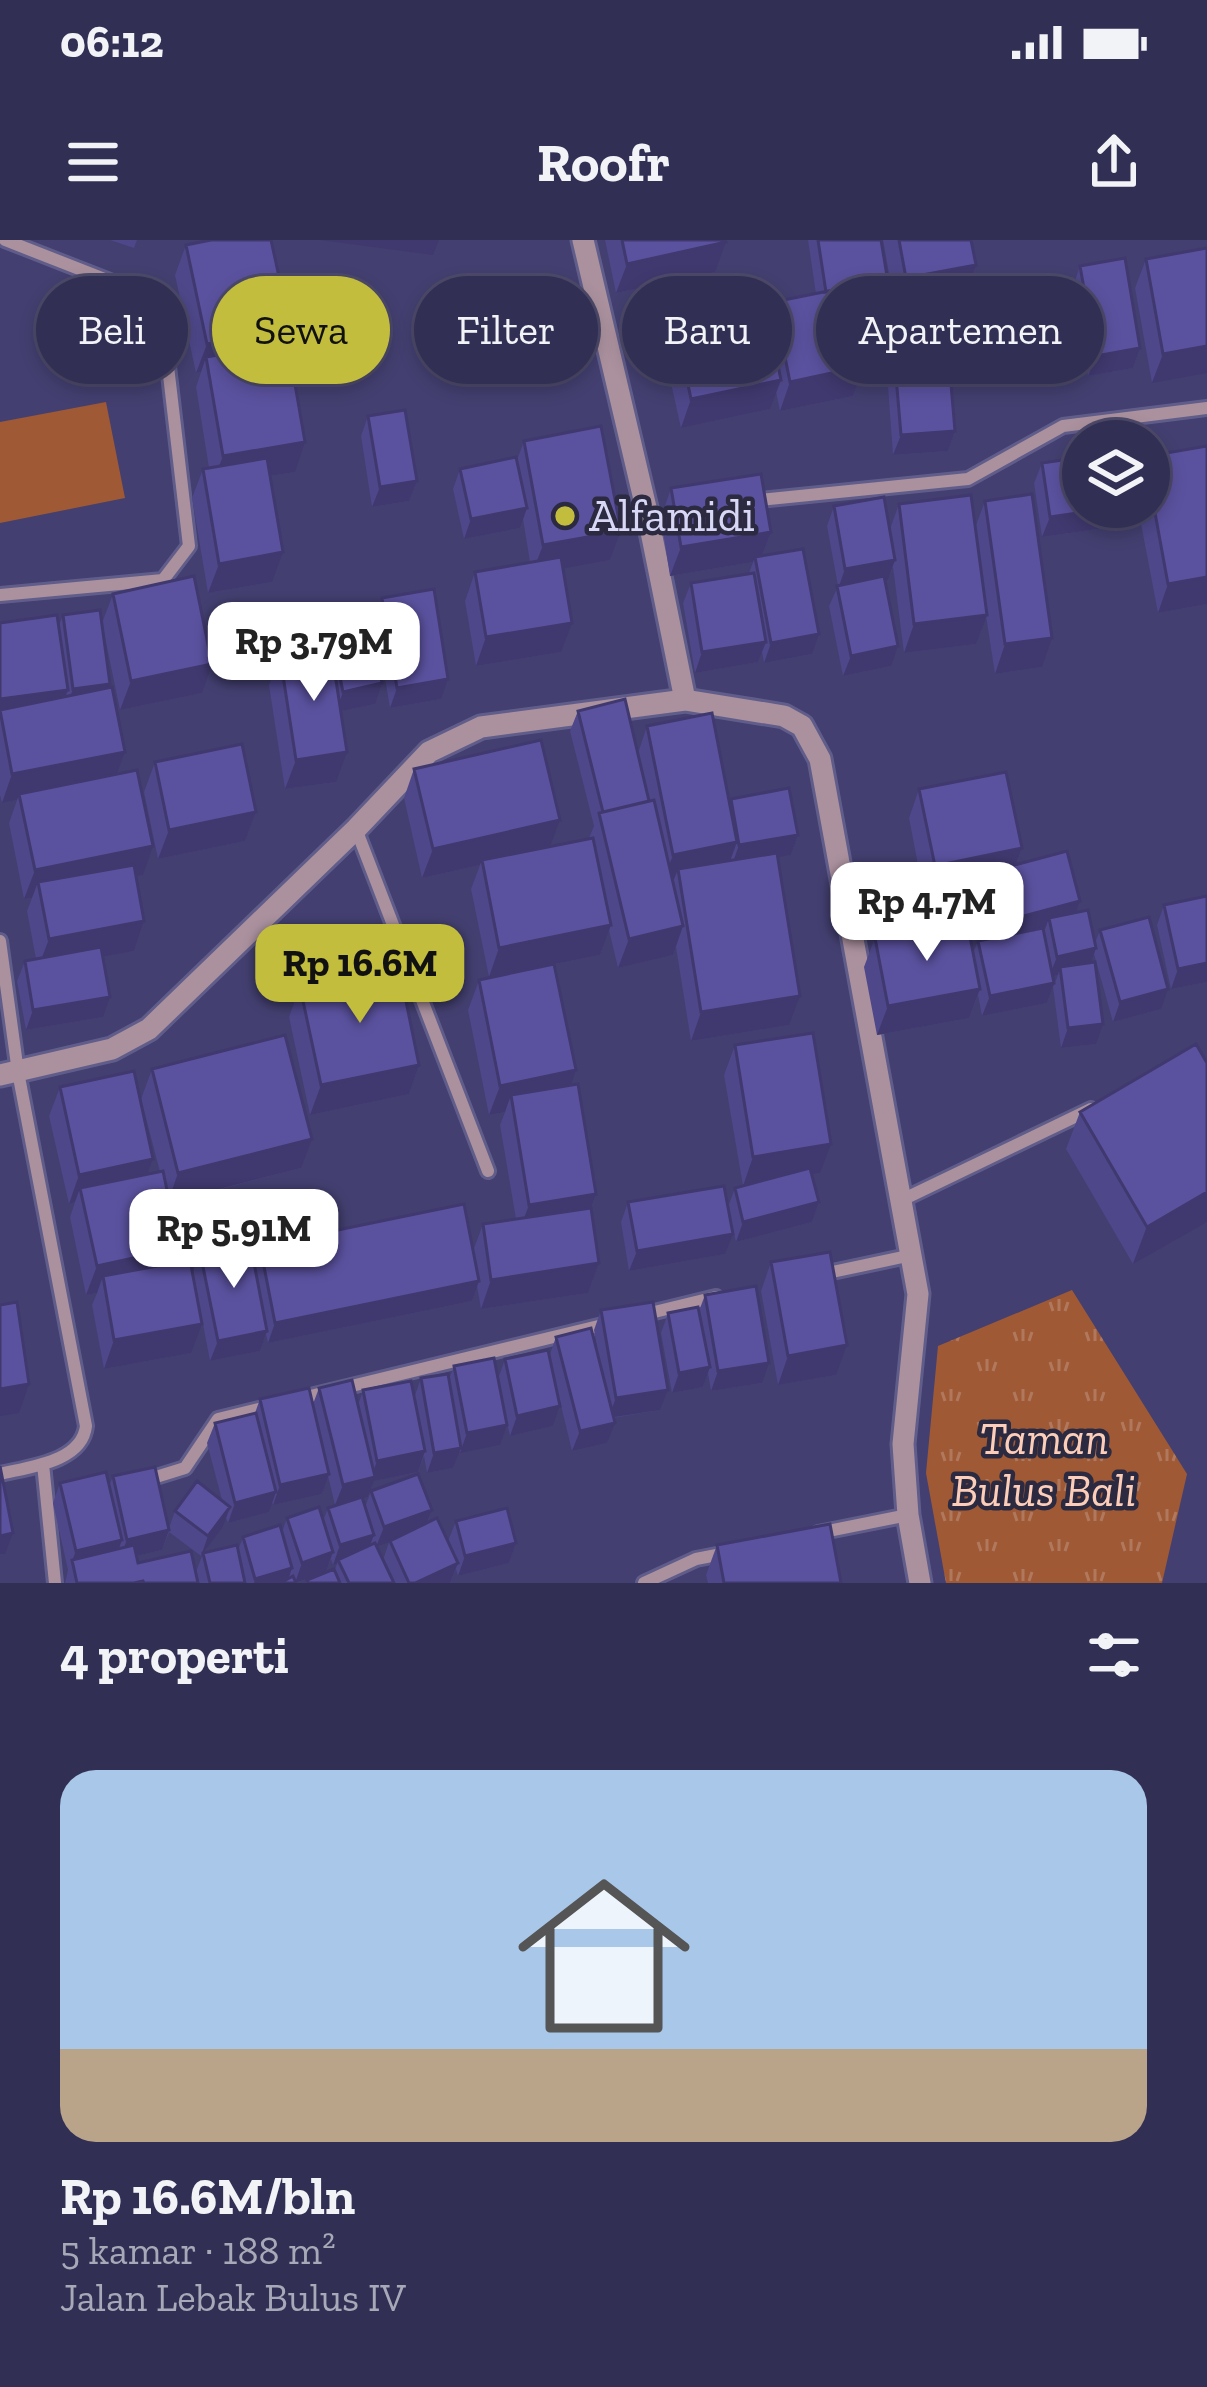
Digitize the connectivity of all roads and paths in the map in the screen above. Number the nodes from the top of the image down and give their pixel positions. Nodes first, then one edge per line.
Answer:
1 (4, 240) edge
2 (583, 240) edge
3 (1207, 408) edge
4 (739, 502) edge
5 (0, 595) edge
6 (685, 700) junction
7 (356, 830) junction
8 (0, 941) edge
9 (9, 1073) edge
10 (1096, 1107) edge
11 (488, 1171) dead end
12 (904, 1199) junction
13 (912, 1256) junction
14 (793, 1280) edge
15 (725, 1295) edge
16 (43, 1464) junction
17 (0, 1474) edge
18 (131, 1484) edge
19 (908, 1515) junction
20 (810, 1535) edge
21 (742, 1550) edge
22 (55, 1583) edge
23 (644, 1583) edge
24 (920, 1583) edge

1 - 5 street
2 - 6 street
3 - 4 street
6 - 7 street
6 - 12 street
7 - 9 street
7 - 11 street
8 - 9 street
9 - 16 street
10 - 12 street
12 - 13 street
13 - 14 street
13 - 19 street
15 - 18 street
16 - 17 street
16 - 22 street
19 - 20 street
19 - 24 street
21 - 23 street

